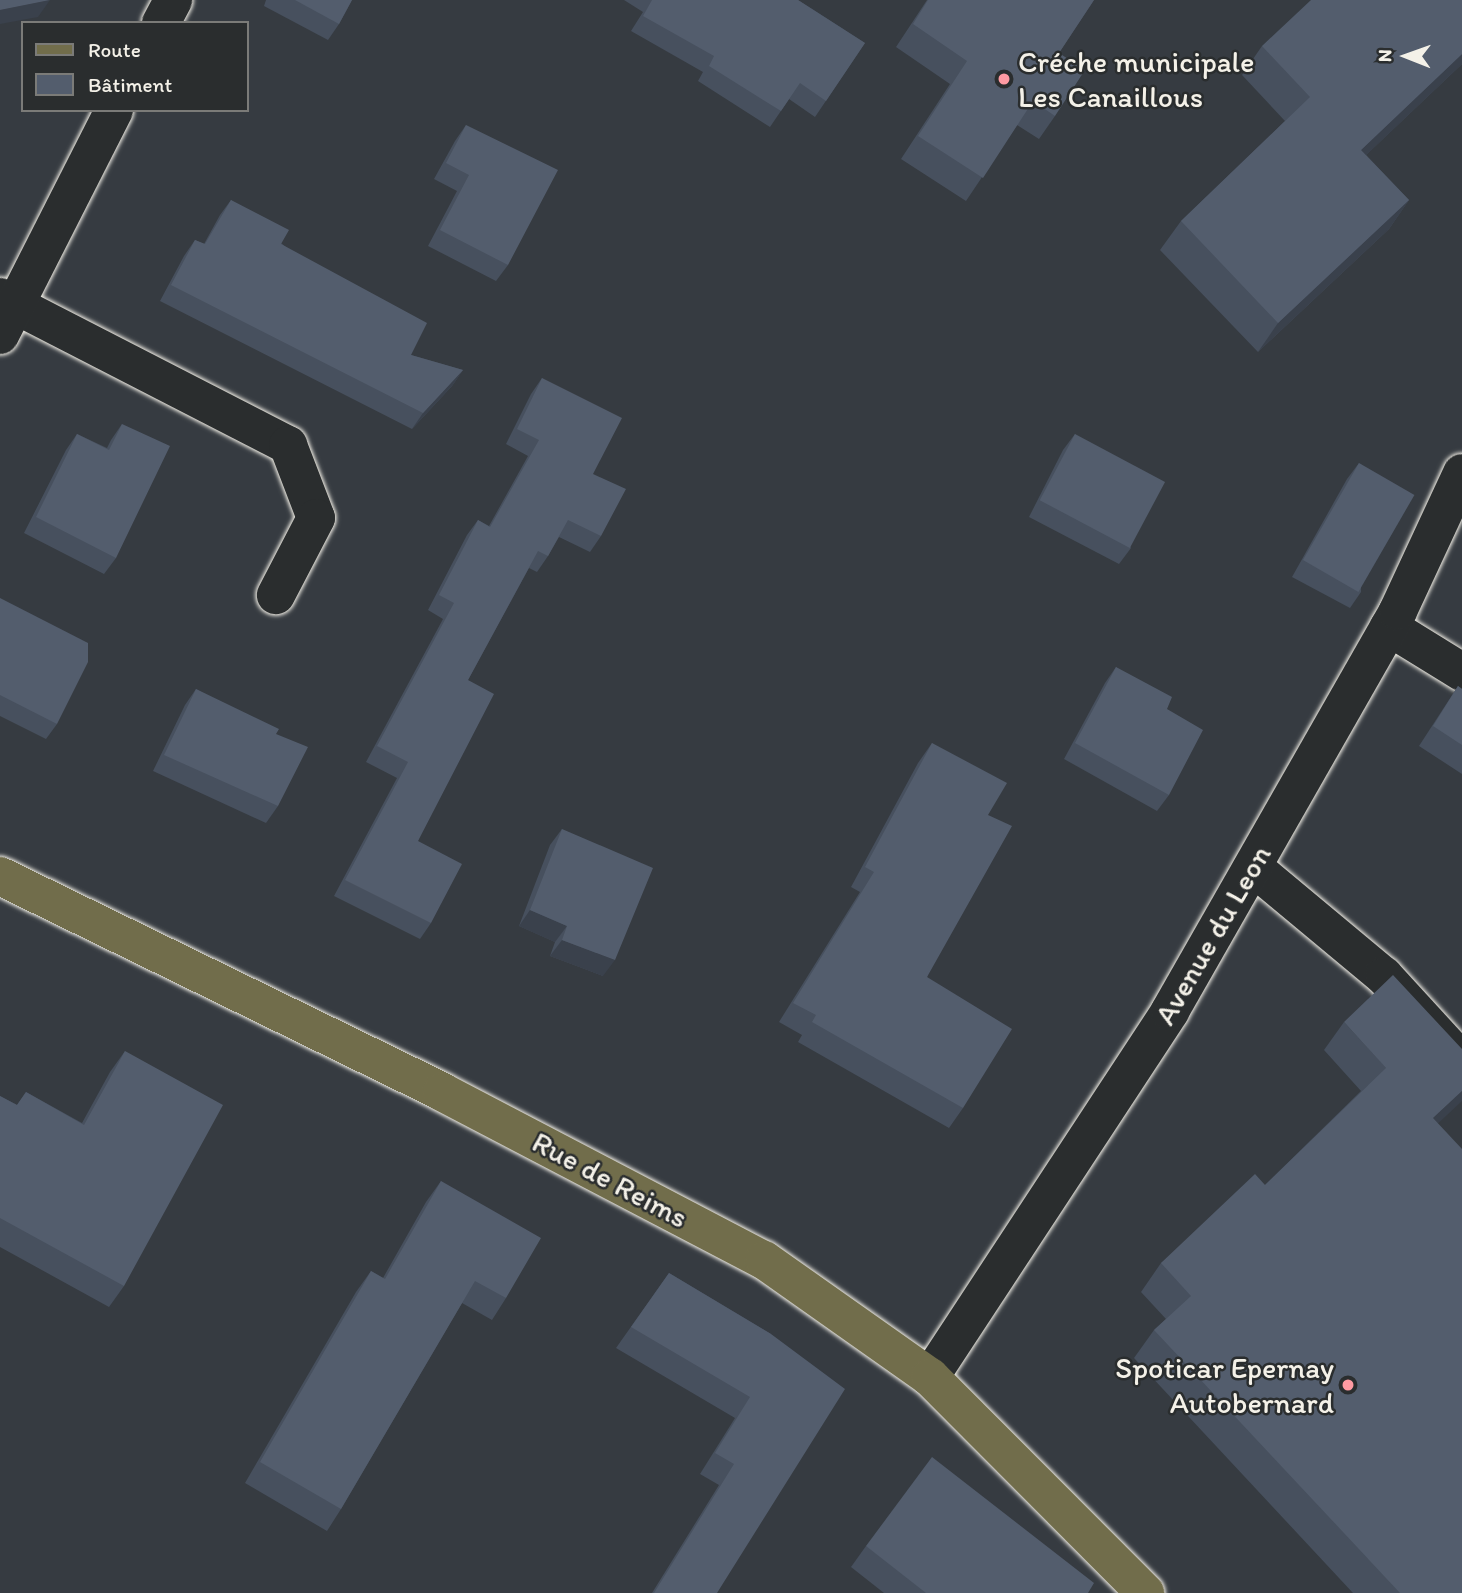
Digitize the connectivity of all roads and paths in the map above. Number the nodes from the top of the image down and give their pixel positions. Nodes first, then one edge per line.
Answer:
1 (173, 0) edge
2 (162, 21) edge
3 (113, 112) edge
4 (5, 312) edge
5 (1462, 473) edge
6 (276, 595) dead end
7 (1389, 627) junction
8 (1462, 672) edge
9 (1252, 867) junction
10 (0, 876) edge
11 (1462, 1061) edge
12 (930, 1377) junction
13 (1145, 1593) edge

1 - 2 street
3 - 4 street
4 - 6 street
5 - 7 street, Avenue du Leon
7 - 8 street
7 - 9 street, Avenue du Leon
9 - 11 street
9 - 12 street, Avenue du Leon
10 - 12 main road, Rue de Reims
12 - 13 main road, Rue de Reims

